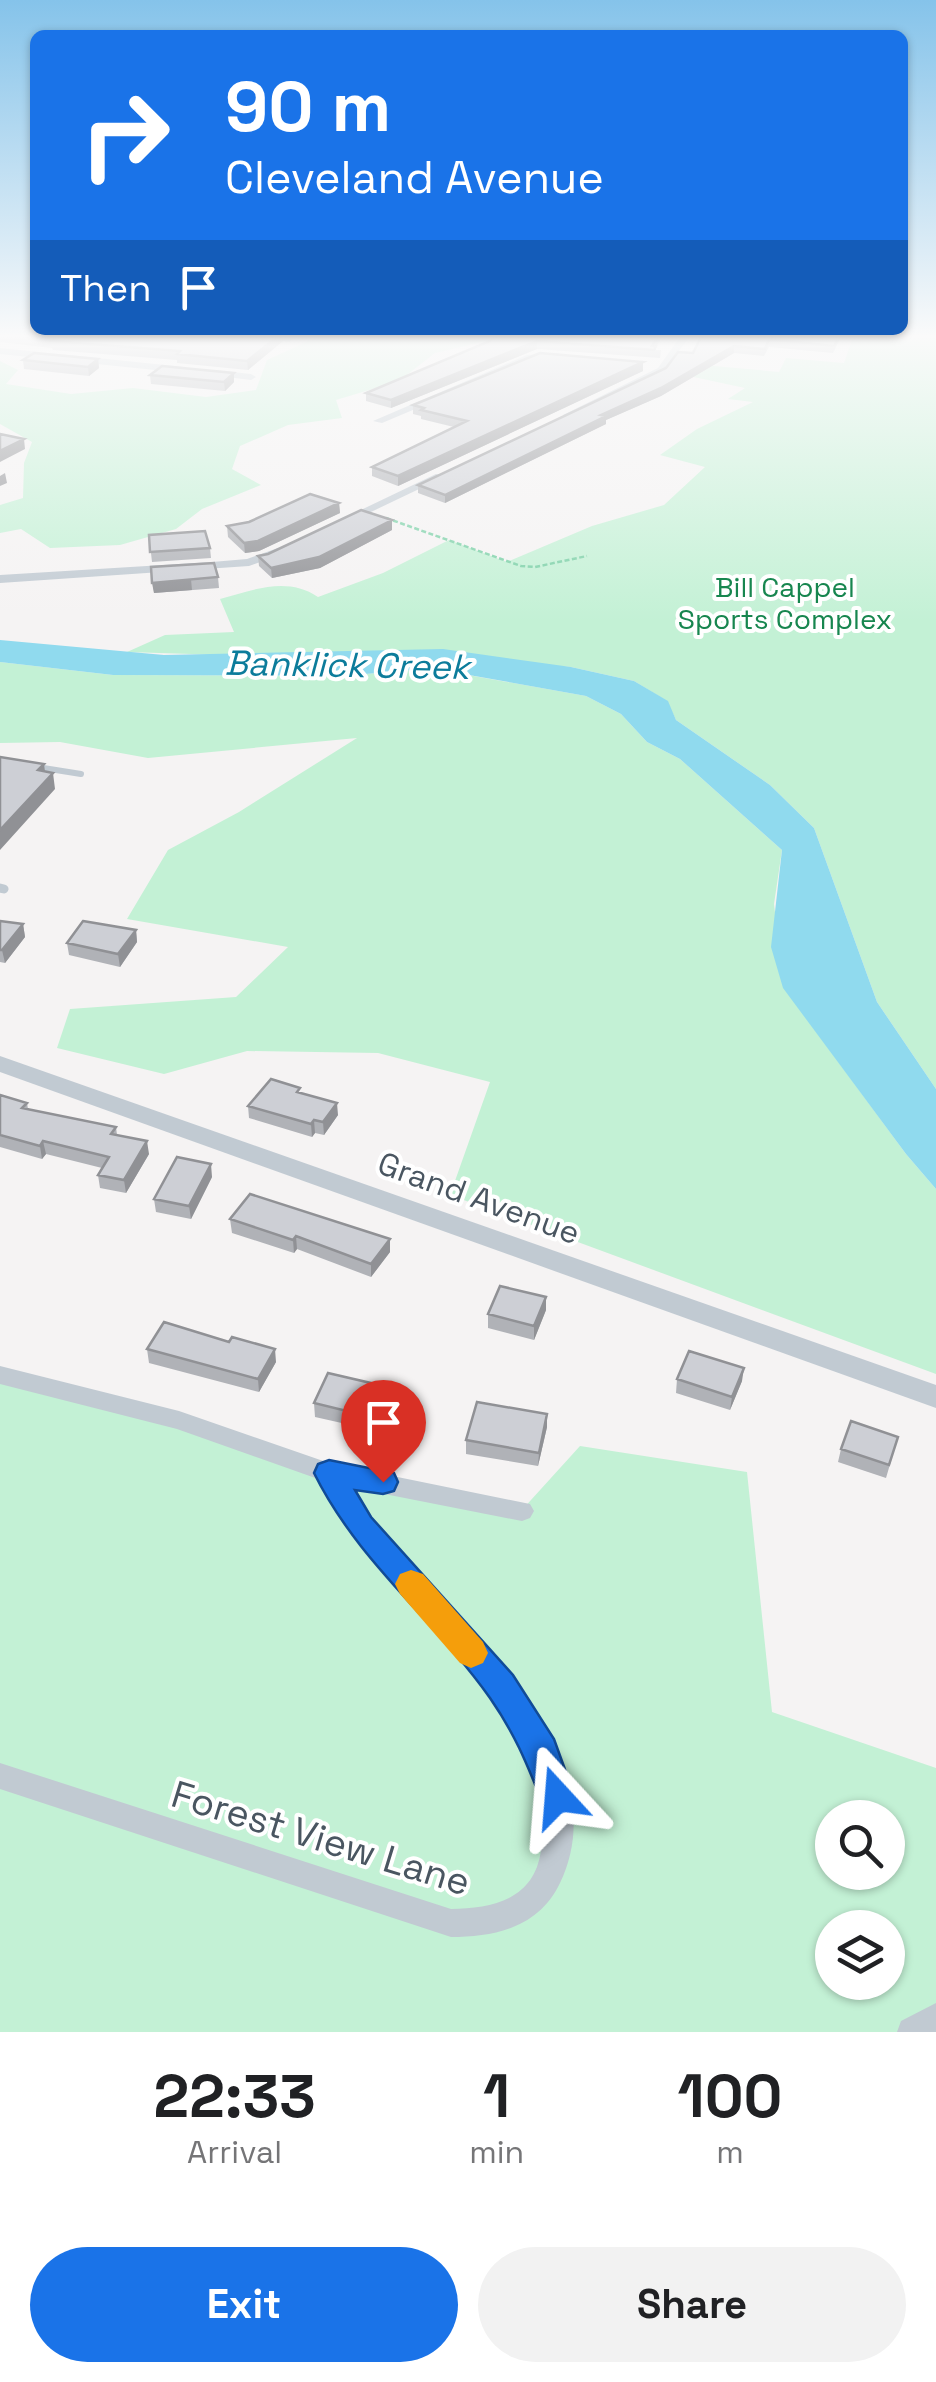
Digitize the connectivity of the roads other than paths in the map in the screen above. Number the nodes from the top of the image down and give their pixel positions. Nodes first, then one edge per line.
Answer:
1 (442, 475) edge
2 (338, 524) edge
3 (290, 548) edge
4 (0, 579) edge
5 (32, 766) edge
6 (82, 774) dead end
7 (0, 1064) edge
8 (0, 1376) edge
9 (936, 1396) edge
10 (329, 1473) junction
11 (522, 1511) dead end
12 (0, 1776) edge
13 (936, 2018) edge
14 (912, 2032) edge

1 - 2 street
3 - 4 street
5 - 6 lane
7 - 9 street, Grand Avenue
8 - 10 street
10 - 11 street
10 - 12 street, Forest View Lane
13 - 14 street

